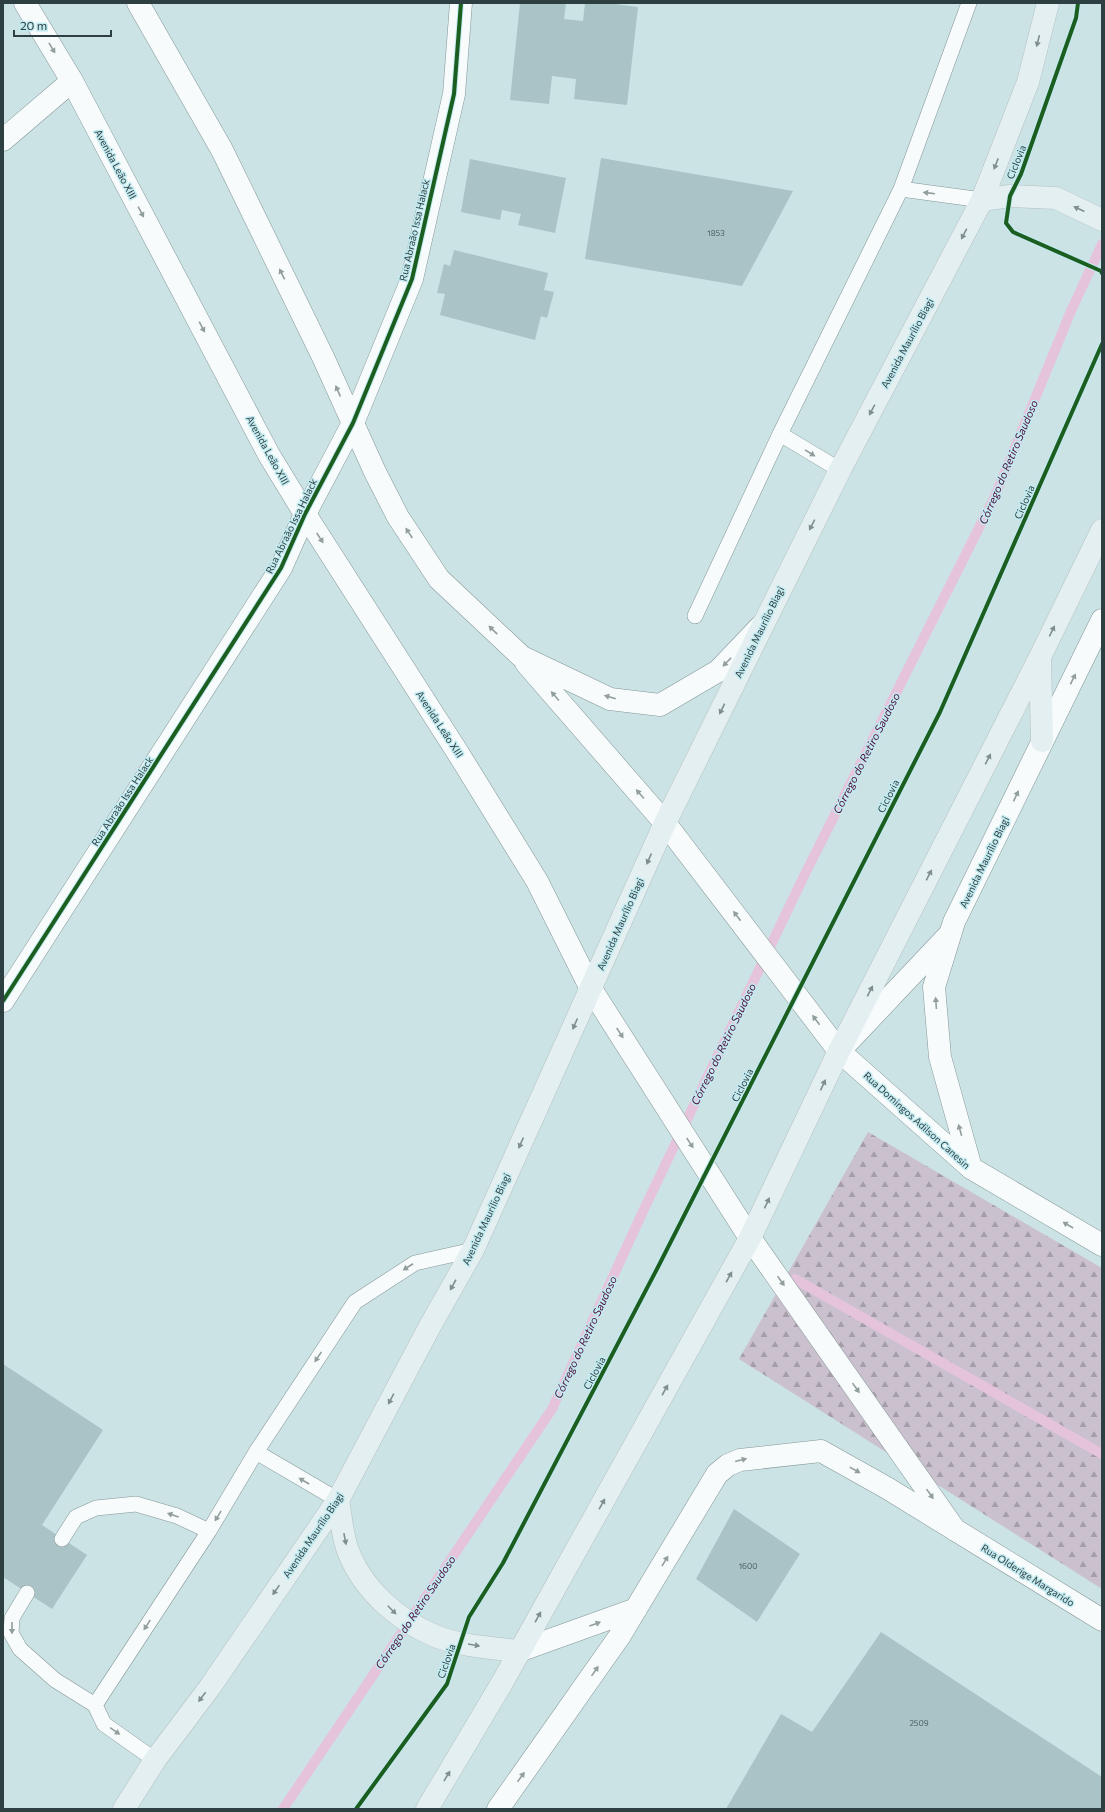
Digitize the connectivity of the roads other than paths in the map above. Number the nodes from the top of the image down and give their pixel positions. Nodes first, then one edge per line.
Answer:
1 (25, 3) edge
2 (138, 3) edge
3 (461, 3) edge
4 (969, 3) edge
5 (1048, 3) edge
6 (72, 81) junction
7 (3, 140) edge
8 (901, 189) junction
9 (982, 200) junction
10 (1102, 220) edge
11 (353, 423) junction
12 (780, 434) junction
13 (840, 470) junction
14 (305, 514) junction
15 (1102, 530) edge
16 (695, 616) dead end
17 (1102, 620) edge
18 (763, 623) junction
19 (522, 657) junction
20 (1040, 657) junction
21 (1042, 742) junction
22 (666, 824) junction
23 (951, 932) junction
24 (591, 989) junction
25 (3, 1001) edge
26 (839, 1051) junction
27 (971, 1168) junction
28 (750, 1238) junction
29 (1102, 1245) edge
30 (473, 1250) junction
31 (256, 1452) junction
32 (338, 1500) junction
33 (955, 1530) junction
34 (209, 1531) junction
35 (62, 1539) dead end
36 (27, 1593) dead end
37 (636, 1609) junction
38 (1102, 1620) edge
39 (519, 1651) junction
40 (95, 1705) junction
41 (155, 1760) junction
42 (124, 1809) edge
43 (427, 1809) edge
44 (498, 1809) edge

1 -> 6 main road, Avenida Leão XIII
11 -> 2 main road
3 - 11 main road, Rua Abraão Issa Halack
4 - 8 lane
5 -> 9 main road, Avenida Maurílio Biagi
6 - 7 main road
6 -> 14 main road, Avenida Leão XIII
9 -> 8 lane
8 - 12 lane
10 -> 9 main road
9 -> 13 main road, Avenida Maurílio Biagi
11 - 14 main road, Rua Abraão Issa Halack
19 -> 11 main road
12 -> 13 lane
12 - 16 lane
13 -> 18 main road, Avenida Maurílio Biagi
14 -> 24 main road, Avenida Leão XIII
14 - 25 main road, Rua Abraão Issa Halack
20 -> 15 main road, Avenida Maurílio Biagi
21 -> 17 main road, Avenida Maurílio Biagi
18 -> 19 main road
18 -> 22 main road, Avenida Maurílio Biagi
22 -> 19 main road, Rua Domingos Adilson Canesin
20 - 21 main road
26 -> 20 main road, Avenida Maurílio Biagi
23 -> 21 main road, Avenida Maurílio Biagi
22 -> 24 main road, Avenida Maurílio Biagi
26 -> 22 main road, Rua Domingos Adilson Canesin
23 - 26 main road, Avenida Maurílio Biagi
27 -> 23 main road, Avenida Maurílio Biagi
24 -> 28 main road, Avenida Leão XIII
24 -> 30 main road, Avenida Maurílio Biagi
26 - 27 main road, Rua Domingos Adilson Canesin
28 -> 26 main road, Avenida Maurílio Biagi
29 -> 27 main road, Rua Domingos Adilson Canesin
28 -> 33 main road, Avenida Leão XIII
39 -> 28 main road, Avenida Maurílio Biagi
30 -> 31 lane
30 -> 32 main road, Avenida Maurílio Biagi
32 -> 31 lane
31 -> 34 lane
32 -> 39 main road
32 -> 41 main road, Avenida Maurílio Biagi
37 -> 33 main road, Rua Olderige Margarido
33 - 38 main road, Rua Olderige Margarido
34 -> 35 lane
34 -> 40 lane
36 -> 40 lane
39 -> 37 main road
44 -> 37 main road, Rua Olderige Margarido
43 -> 39 main road, Avenida Maurílio Biagi
40 -> 41 lane
41 - 42 main road, Avenida Maurílio Biagi

